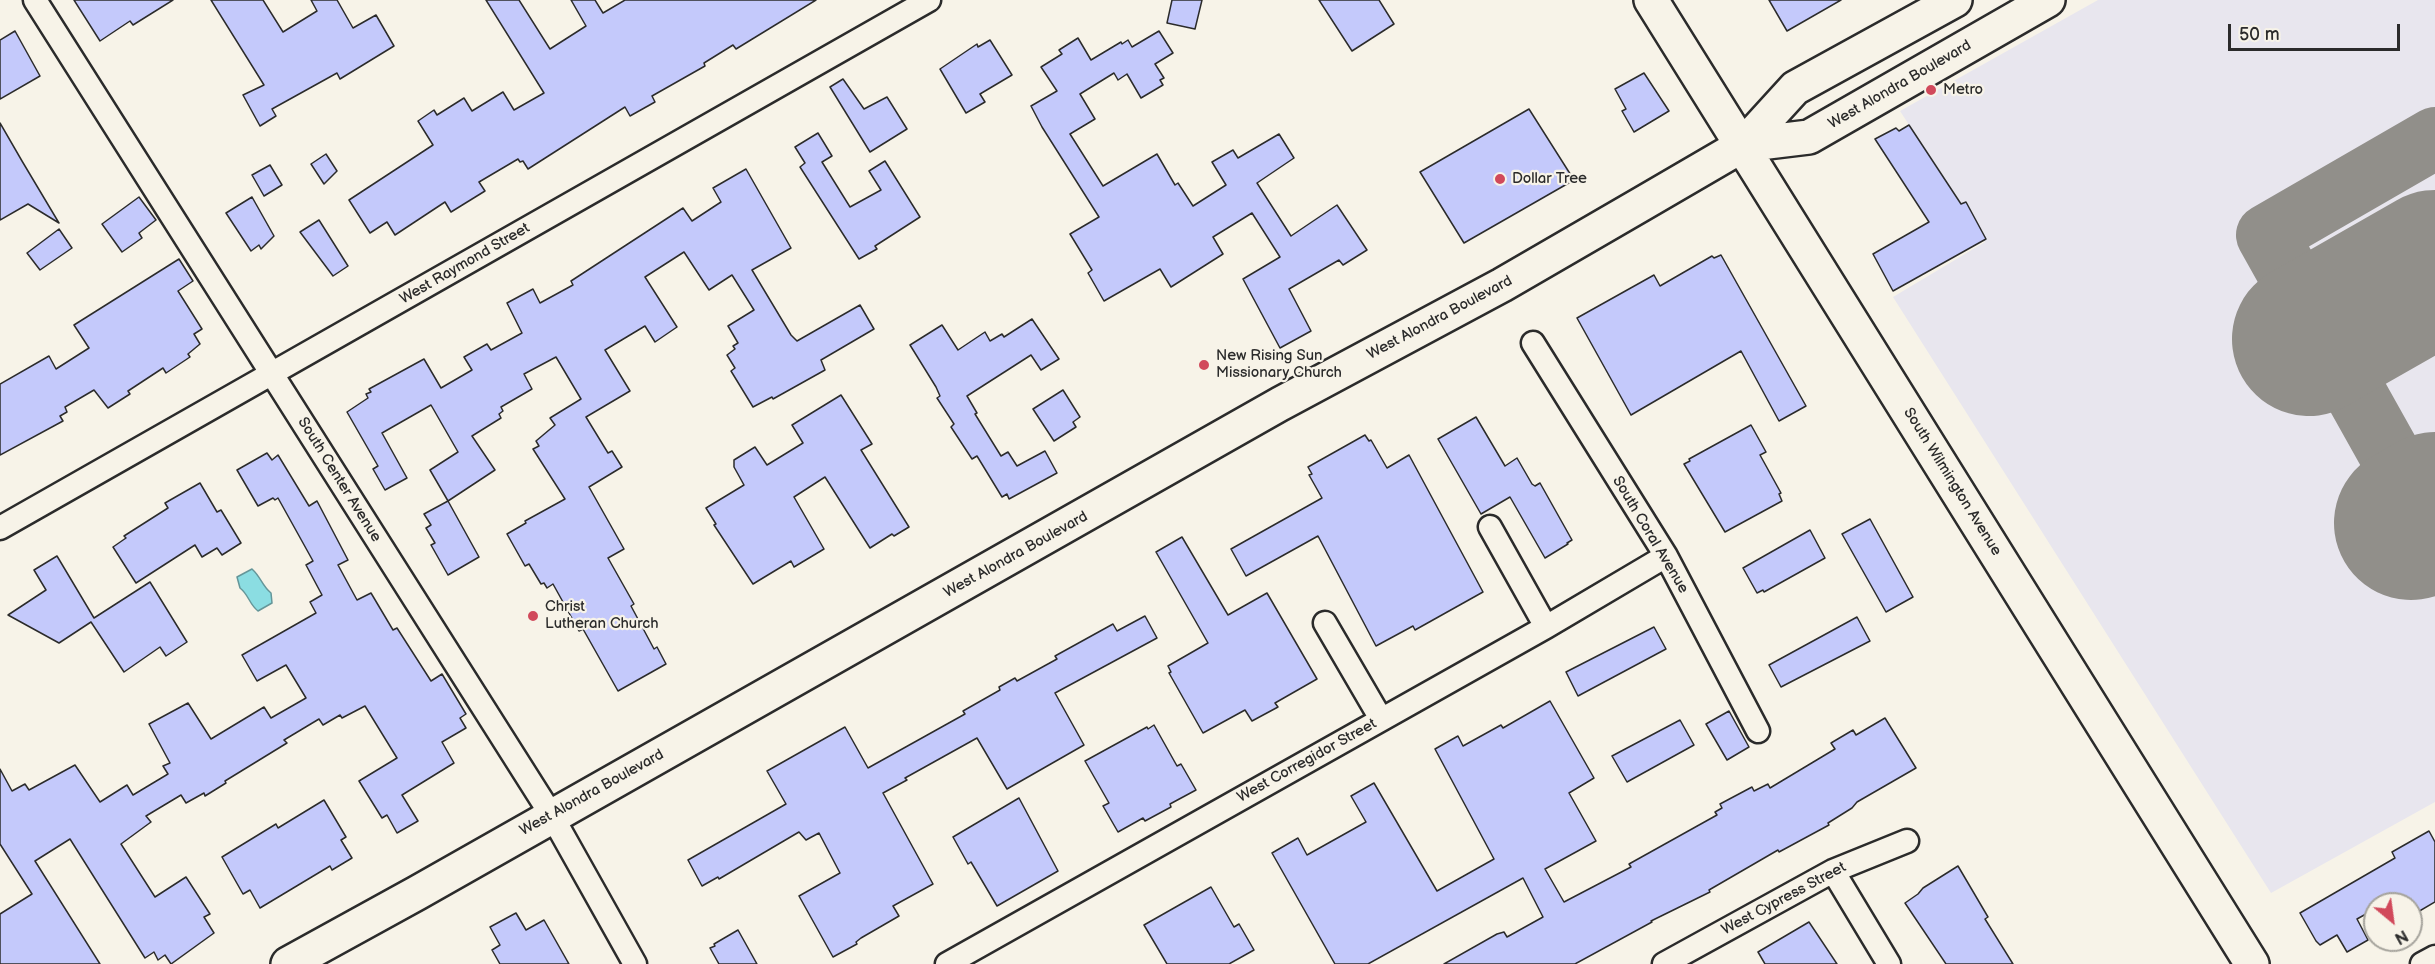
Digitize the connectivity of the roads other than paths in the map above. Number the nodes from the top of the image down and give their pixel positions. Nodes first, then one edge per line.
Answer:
1 (35, 0) edge
2 (929, 0) edge
3 (1651, 0) edge
4 (1955, 0) edge
5 (2048, 0) edge
6 (1743, 145) junction
7 (1533, 343) dead end
8 (271, 374) junction
9 (1490, 527) dead end
10 (0, 528) edge
11 (1666, 556) junction
12 (1325, 623) dead end
13 (1546, 627) junction
14 (1381, 719) junction
15 (1758, 731) dead end
16 (552, 816) junction
17 (1907, 841) dead end
18 (1833, 871) junction
19 (2435, 957) edge
20 (288, 964) edge
21 (635, 964) edge
22 (947, 964) edge
23 (1664, 964) edge
24 (1889, 964) edge
25 (2252, 964) edge
26 (2422, 964) edge

1 - 8 street, South Center Avenue
2 - 8 street, West Raymond Street
3 - 6 main road, South Wilmington Avenue
4 - 6 main road, West Alondra Boulevard
5 - 6 main road, West Alondra Boulevard
6 - 16 main road, West Alondra Boulevard
6 - 25 main road, South Wilmington Avenue
7 - 11 street, South Coral Avenue
8 - 10 street, West Raymond Street
8 - 16 street, South Center Avenue
9 - 13 street
11 - 13 street, West Corregidor Street
11 - 15 street, South Coral Avenue
12 - 14 street
13 - 14 street, West Corregidor Street
14 - 22 street, West Corregidor Street
16 - 20 main road, West Alondra Boulevard
16 - 21 street, South Center Avenue
17 - 18 street, West Cypress Street
18 - 23 street, West Cypress Street
18 - 24 street
19 - 26 street

